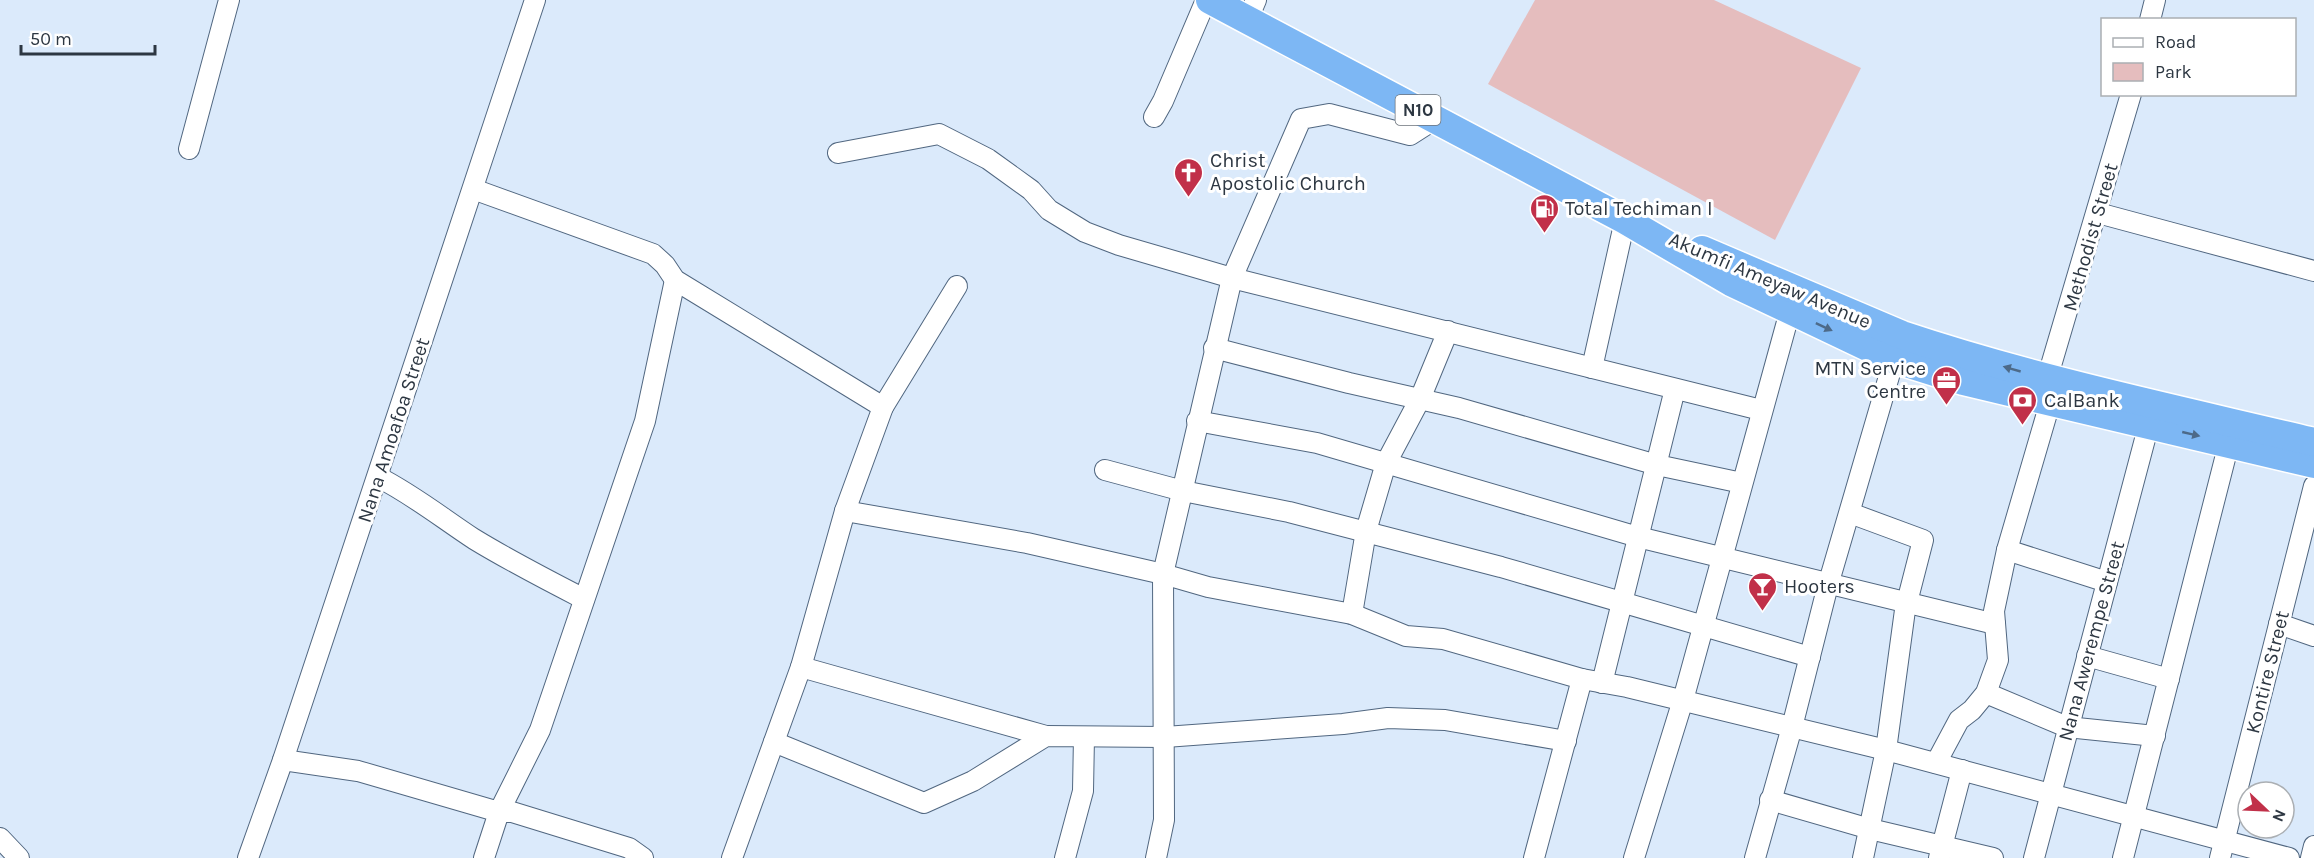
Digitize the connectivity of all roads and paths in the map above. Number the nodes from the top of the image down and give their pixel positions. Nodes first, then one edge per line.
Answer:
1 (229, 0) edge
2 (535, 0) edge
3 (1208, 0) edge
4 (2155, 0) edge
5 (1251, 10) edge
6 (2150, 18) edge
7 (2130, 96) edge
8 (1154, 117) dead end
9 (1435, 119) junction
10 (189, 149) dead end
11 (838, 153) dead end
12 (473, 189) junction
13 (2098, 213) junction
14 (1625, 220) junction
15 (2314, 271) edge
16 (1232, 278) junction
17 (675, 280) junction
18 (957, 286) dead end
19 (1790, 311) junction
20 (1448, 331) junction
21 (1898, 347) junction
22 (1214, 348) junction
23 (1592, 368) junction
24 (1675, 389) junction
25 (2048, 391) junction
26 (1420, 399) junction
27 (883, 407) junction
28 (1761, 410) junction
29 (1197, 421) junction
30 (2149, 424) junction
31 (2314, 442) edge
32 (2229, 443) junction
33 (1386, 463) junction
34 (2314, 464) edge
35 (1657, 465) junction
36 (1105, 470) dead end
37 (378, 477) junction
38 (1742, 483) junction
39 (2314, 486) edge
40 (1183, 491) junction
41 (845, 511) junction
42 (1850, 513) junction
43 (1368, 532) junction
44 (1638, 537) junction
45 (2007, 550) junction
46 (2306, 554) edge
47 (1724, 555) junction
48 (1163, 574) junction
49 (2106, 582) junction
50 (1828, 585) junction
51 (584, 600) junction
52 (1623, 601) junction
53 (1908, 603) junction
54 (1352, 614) junction
55 (1704, 624) junction
56 (1995, 624) junction
57 (2279, 624) junction
58 (2314, 636) edge
59 (2086, 656) junction
60 (1810, 657) junction
61 (801, 667) junction
62 (1582, 679) junction
63 (2169, 679) junction
64 (1602, 683) junction
65 (1986, 693) junction
66 (1683, 700) junction
67 (1792, 727) junction
68 (2067, 727) junction
69 (1046, 736) junction
70 (2155, 736) junction
71 (1084, 737) junction
72 (1165, 737) junction
73 (1566, 741) junction
74 (774, 742) junction
75 (1886, 750) junction
76 (284, 760) junction
77 (1936, 763) junction
78 (1962, 770) junction
79 (2051, 793) junction
80 (1770, 800) junction
81 (498, 813) junction
82 (2134, 818) junction
83 (1870, 829) junction
84 (0, 838) edge
85 (2314, 846) edge
86 (2222, 849) edge
87 (1940, 852) edge
88 (19, 858) edge
89 (248, 858) edge
90 (484, 858) edge
91 (644, 858) edge
92 (732, 858) edge
93 (1065, 858) edge
94 (1155, 858) edge
95 (1534, 858) edge
96 (1634, 858) edge
97 (1755, 858) edge
98 (1863, 858) edge
99 (1993, 858) edge
100 (2034, 858) edge
101 (2123, 858) edge
102 (2289, 858) edge
103 (2311, 858) edge

1 - 10 street
2 - 12 street, Nana Amoafoa Street
3 - 5 highway, N10
3 - 8 street
4 - 6 street
5 - 9 highway, N10
7 - 13 street, Methodist Street
9 - 14 highway, N10
9 - 16 street
11 - 16 street
12 - 17 street
12 - 37 street, Nana Amoafoa Street
13 - 15 street
13 - 25 street, Methodist Street
14 - 19 highway, Akumfi Ameyaw Avenue / N10
14 - 21 highway, Akumfi Ameyaw Avenue / N10
14 - 23 street
16 - 20 street
16 - 22 street
17 - 27 street
17 - 51 street
18 - 27 street
19 -> 21 highway, Akumfi Ameyaw Avenue / N10
19 - 28 street
20 - 23 street
20 - 26 street
21 - 25 highway, Akumfi Ameyaw Avenue / N10
21 - 42 street
22 - 26 street
22 - 29 street
23 - 24 street
24 - 28 street
24 - 35 street
25 - 30 highway, Akumfi Ameyaw Avenue / N10
25 - 31 highway, Akumfi Ameyaw Avenue / N10
25 - 45 street, Methodist Street
26 - 33 street
26 - 35 street
27 - 41 street
28 - 38 street
29 - 33 street
29 - 40 street
30 -> 32 highway, Akumfi Ameyaw Avenue / N10
30 - 49 street, Nana Awerempe Street
32 - 34 highway, Akumfi Ameyaw Avenue / N10
32 - 63 street
33 - 43 street
33 - 44 street
35 - 38 street
35 - 44 street
36 - 40 street
37 - 51 street
37 - 76 street, Nana Amoafoa Street
38 - 47 street
39 - 46 street, Kontire Street
40 - 43 street
40 - 48 street
41 - 48 street
41 - 61 street
42 - 50 street
42 - 53 street
43 - 52 street
43 - 54 street
44 - 47 street
44 - 52 street
45 - 49 street
45 - 56 street, Methodist Street
46 - 57 street, Kontire Street
47 - 50 street
47 - 55 street
48 - 54 street
48 - 72 street
49 - 59 street, Nana Awerempe Street
50 - 53 street
50 - 60 street
51 - 81 street
52 - 55 street
52 - 64 street
53 - 56 street
53 - 75 street
54 - 62 street
55 - 60 street
55 - 66 street
56 - 65 street, Methodist Street
57 - 58 street
57 - 86 street, Kontire Street
59 - 63 street
59 - 68 street, Nana Awerempe Street
60 - 67 street
61 - 69 street
61 - 74 street
62 - 64 street
62 - 73 street
63 - 70 street
64 - 66 street
65 - 68 street
65 - 77 street
66 - 67 street
66 - 96 street
67 - 75 street
67 - 80 street
68 - 70 street
68 - 79 street, Nana Awerempe Street
69 - 71 street
69 - 74 street
70 - 82 street
71 - 72 street
71 - 93 street
72 - 73 street
72 - 94 street
73 - 95 street
74 - 92 street
75 - 77 street
75 - 83 street
76 - 81 street
76 - 89 street, Nana Amoafoa Street
77 - 78 street
78 - 79 street
78 - 87 street
79 - 82 street
79 - 100 street, Nana Awerempe Street
80 - 83 street
80 - 97 street
81 - 90 street
81 - 91 street
82 - 86 street
82 - 101 street
83 - 87 street
83 - 98 street
84 - 88 street
85 - 103 street
86 - 102 street
87 - 99 street

